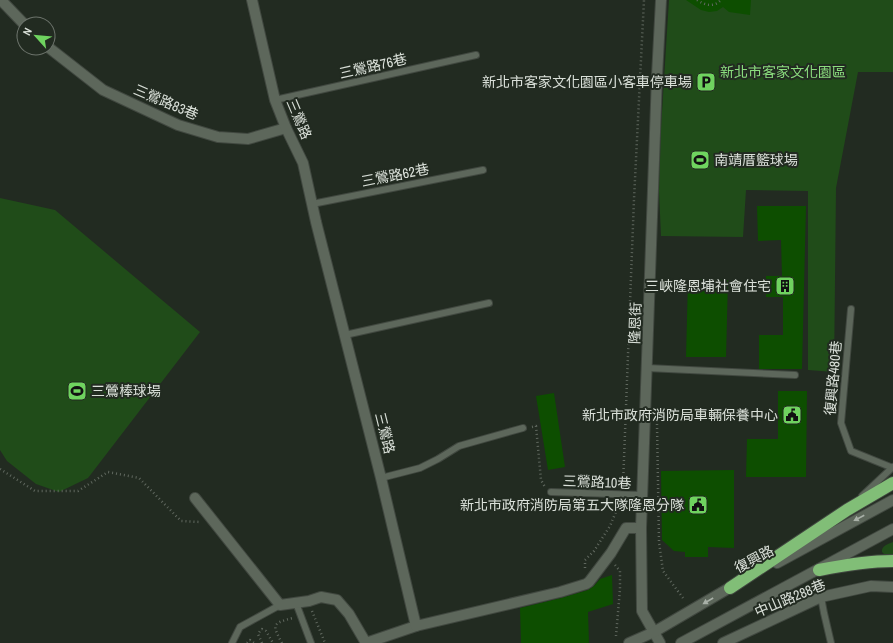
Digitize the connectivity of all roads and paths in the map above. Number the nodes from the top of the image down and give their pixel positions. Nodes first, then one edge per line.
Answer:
1 (1, 0) edge
2 (252, 0) edge
3 (644, 0) edge
4 (661, 0) edge
5 (697, 0) edge
6 (721, 0) edge
7 (16, 16) edge
8 (56, 53) edge
9 (476, 55) dead end
10 (275, 100) junction
11 (286, 128) junction
12 (483, 170) dead end
13 (312, 204) junction
14 (489, 303) dead end
15 (851, 309) dead end
16 (345, 335) junction
17 (647, 368) junction
18 (795, 375) dead end
19 (523, 428) joint
20 (893, 468) edge
21 (0, 469) edge
22 (381, 478) junction
23 (893, 483) edge
24 (551, 492) joint
25 (623, 494) junction
26 (642, 495) junction
27 (195, 498) dead end
28 (893, 500) edge
29 (847, 510) junction
30 (215, 522) junction
31 (641, 528) junction
32 (893, 529) edge
33 (893, 561) edge
34 (602, 565) junction
35 (819, 570) junction
36 (586, 584) junction
37 (893, 587) edge
38 (730, 588) junction
39 (821, 597) junction
40 (309, 601) junction
41 (296, 603) junction
42 (280, 605) junction
43 (280, 621) dead end
44 (416, 626) junction
45 (654, 632) junction
46 (616, 636) dead end
47 (232, 643) edge
48 (247, 643) edge
49 (254, 643) edge
50 (262, 643) edge
51 (272, 643) edge
52 (282, 643) edge
53 (311, 643) edge
54 (325, 643) edge
55 (366, 643) edge
56 (629, 643) edge
57 (660, 643) edge
58 (681, 643) edge
59 (724, 643) edge
60 (830, 643) edge

1 - 7 street
2 - 10 street, 三鶯路
3 - 25 path
4 - 17 street, 隆恩街
5 - 6 path
8 - 11 street, 三鶯路83巷
9 - 10 lane, 三鶯路76巷
10 - 11 street, 三鶯路
11 - 13 street, 三鶯路
12 - 13 lane, 三鶯路62巷
13 - 16 street, 三鶯路
14 - 16 lane
15 - 20 lane, 復興路480巷
16 - 22 street, 三鶯路
17 - 18 lane
17 - 26 street, 隆恩街
19 - 22 lane
19 - 24 path
20 - 29 lane, 復興路480巷
21 - 30 path
22 - 44 street, 三鶯路
23 - 29 highway
24 - 25 lane, 三鶯路10巷
25 - 26 lane, 三鶯路10巷
25 - 36 path
26 - 31 street, 隆恩街
27 - 30 street
28 -> 38 street, 復興路
29 - 38 highway
30 - 42 street
31 - 34 street
31 - 45 street, 隆恩街
32 - 35 street
33 - 35 highway
34 - 36 street
34 - 46 path
35 - 58 street
36 - 44 street
37 - 39 street, 中山路288巷
38 -> 45 street, 復興路
39 - 59 street, 中山路288巷
39 - 60 lane
40 - 41 street
40 - 54 path
40 - 55 street
41 - 42 street
41 - 53 lane
42 - 47 lane
43 - 52 path
44 - 55 street
45 - 56 street, 復興路
45 - 57 street, 隆恩街
48 - 49 path
50 - 51 path

